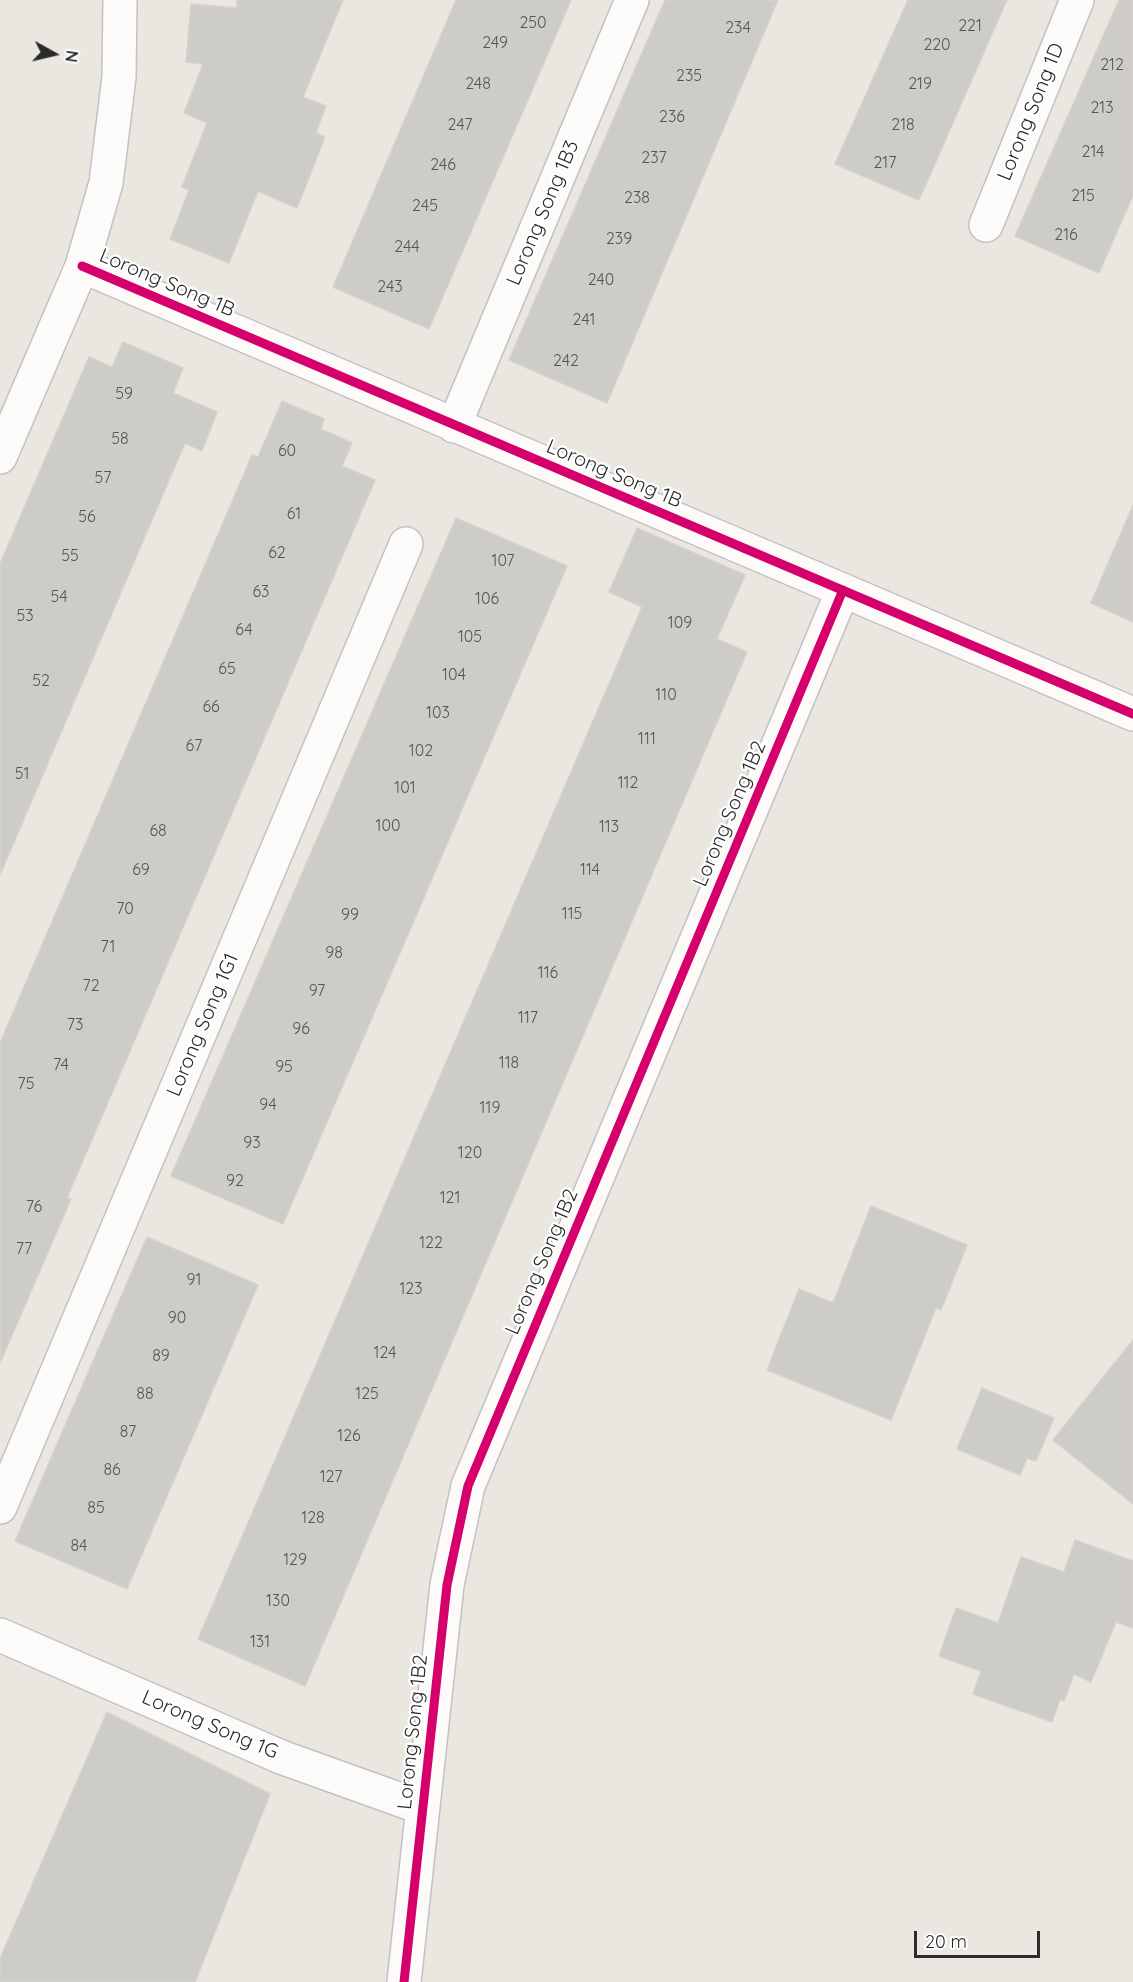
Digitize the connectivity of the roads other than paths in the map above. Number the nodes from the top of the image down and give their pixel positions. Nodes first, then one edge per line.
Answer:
1 (120, 0) edge
2 (632, 0) edge
3 (1077, 0) edge
4 (986, 225) dead end
5 (82, 266) junction
6 (454, 426) junction
7 (0, 457) edge
8 (406, 544) dead end
9 (843, 590) junction
10 (1133, 714) edge
11 (0, 1507) edge
12 (0, 1635) edge
13 (423, 1808) junction
14 (404, 1982) edge

1 - 5 street
2 - 6 street, Lorong Song 1B3
3 - 4 street, Lorong Song 1D
5 - 6 street, Lorong Song 1B
5 - 7 street
6 - 9 street, Lorong Song 1B
8 - 11 street, Lorong Song 1G1
9 - 10 street, Lorong Song 1B
9 - 13 street, Lorong Song 1B2
12 - 13 street, Lorong Song 1G
13 - 14 street, Lorong Song 1B2

